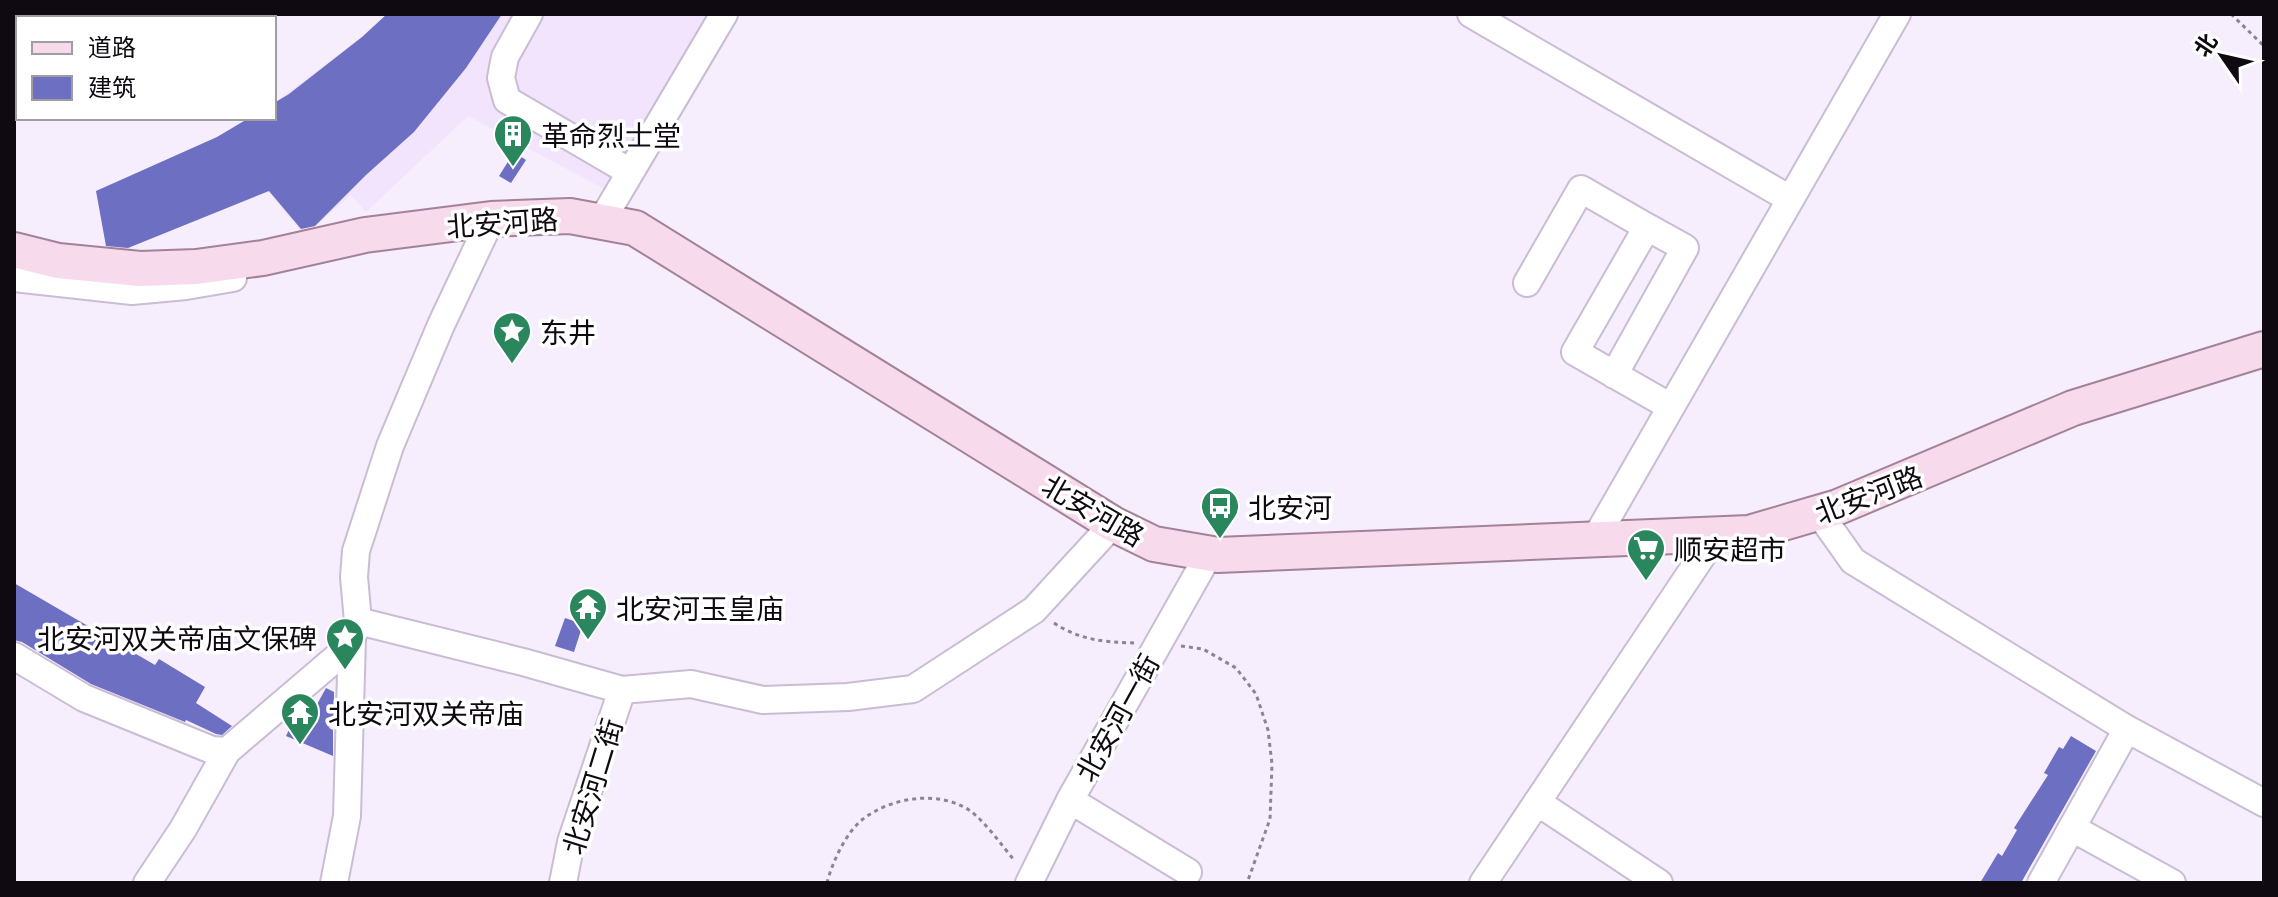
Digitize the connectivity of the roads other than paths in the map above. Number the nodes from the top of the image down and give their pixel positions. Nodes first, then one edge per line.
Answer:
1 (529, 14) edge
2 (724, 14) edge
3 (1471, 14) edge
4 (1897, 14) edge
5 (630, 172) junction
6 (1790, 199) junction
7 (491, 219) junction
8 (601, 222) junction
9 (1647, 227) junction
10 (365, 235) junction
11 (14, 250) edge
12 (14, 278) edge
13 (1527, 283) dead end
14 (2264, 349) edge
15 (1614, 375) junction
16 (1671, 407) junction
17 (1819, 513) junction
18 (1113, 524) junction
19 (1716, 535) junction
20 (1594, 541) junction
21 (1209, 554) junction
22 (355, 629) junction
23 (14, 656) edge
24 (622, 690) junction
25 (2127, 729) junction
26 (227, 751) junction
27 (1070, 800) junction
28 (1537, 802) junction
29 (2264, 803) edge
30 (2072, 828) junction
31 (1188, 872) dead end
32 (1030, 882) edge
33 (147, 883) edge
34 (334, 883) edge
35 (563, 883) edge
36 (1483, 883) edge
37 (1659, 883) edge
38 (2041, 883) edge
39 (2172, 883) edge

1 - 5 street
2 - 5 street
3 - 6 street
4 - 6 street
5 - 8 street
6 - 16 street
7 - 8 main road, 北安河路
7 - 10 main road, 北安河路
7 - 22 street
8 - 18 main road, 北安河路
9 - 13 street
9 - 15 street
9 - 15 street
10 - 11 main road, 北安河路
10 - 12 street
14 - 17 main road, 北安河路
15 - 16 street
16 - 20 street
17 - 19 main road, 北安河路
17 - 25 street
18 - 21 main road, 北安河路
18 - 24 street
19 - 20 main road, 北安河路
19 - 28 street
20 - 21 main road, 北安河路
21 - 27 street, 北安河一街
22 - 24 street
22 - 26 street
22 - 34 street
23 - 26 street
24 - 35 street, 北安河二街
25 - 29 street
25 - 30 street
26 - 33 street
27 - 31 street
27 - 32 street, 北安河一街
28 - 36 street
28 - 37 street
30 - 38 street
30 - 39 street

